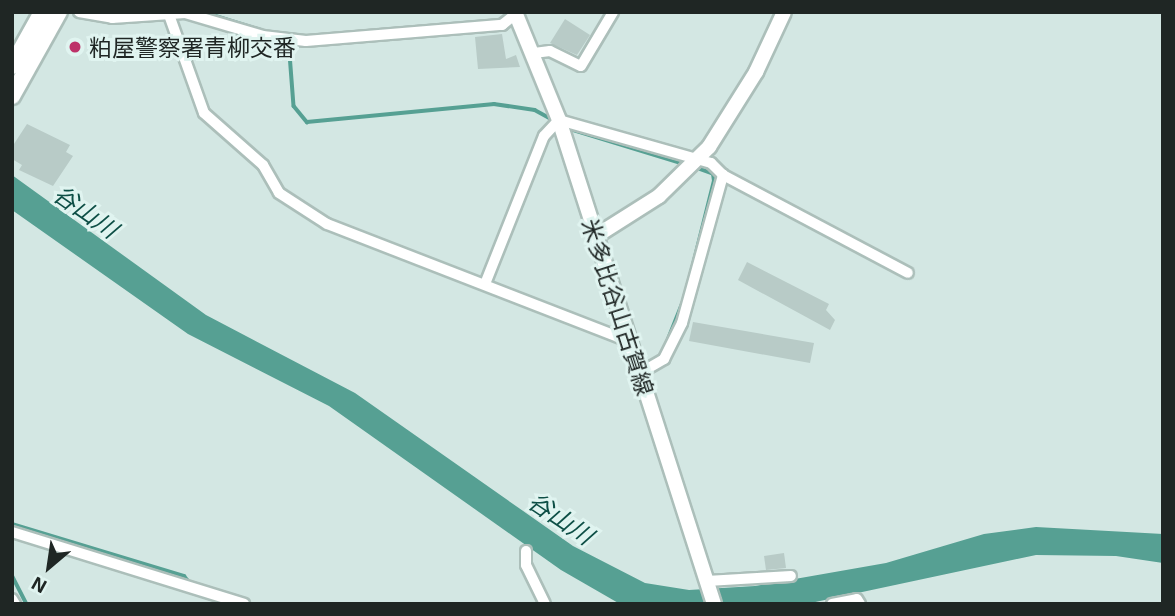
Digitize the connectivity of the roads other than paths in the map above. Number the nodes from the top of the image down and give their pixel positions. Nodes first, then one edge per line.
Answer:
1 (42, 12) edge
2 (59, 12) edge
3 (79, 12) edge
4 (168, 12) edge
5 (613, 12) edge
6 (186, 13) edge
7 (517, 13) edge
8 (778, 14) edge
9 (534, 53) junction
10 (12, 66) edge
11 (12, 96) edge
12 (559, 120) junction
13 (696, 161) junction
14 (723, 175) junction
15 (596, 236) junction
16 (908, 273) dead end
17 (485, 284) junction
18 (629, 341) junction
19 (640, 373) junction
20 (12, 532) edge
21 (526, 551) dead end
22 (791, 576) dead end
23 (707, 581) junction
24 (12, 599) edge
25 (15, 604) edge
26 (244, 604) edge
27 (545, 604) edge
28 (714, 604) edge
29 (832, 604) edge
30 (860, 604) edge

1 - 10 main road
2 - 11 main road
3 - 4 street
4 - 6 street
4 - 17 street
5 - 9 street
6 - 7 street
7 - 9 main road, 米多比谷山古賀線
8 - 13 main road
9 - 12 main road, 米多比谷山古賀線
12 - 13 street
12 - 15 main road, 米多比谷山古賀線
12 - 17 street
13 - 14 street
13 - 15 main road
14 - 16 street
14 - 19 street
15 - 18 main road, 米多比谷山古賀線
17 - 18 street
18 - 19 main road, 米多比谷山古賀線
19 - 23 main road, 米多比谷山古賀線
20 - 26 street
21 - 27 street
22 - 23 street
23 - 28 main road, 米多比谷山古賀線
24 - 25 street
29 - 30 street

